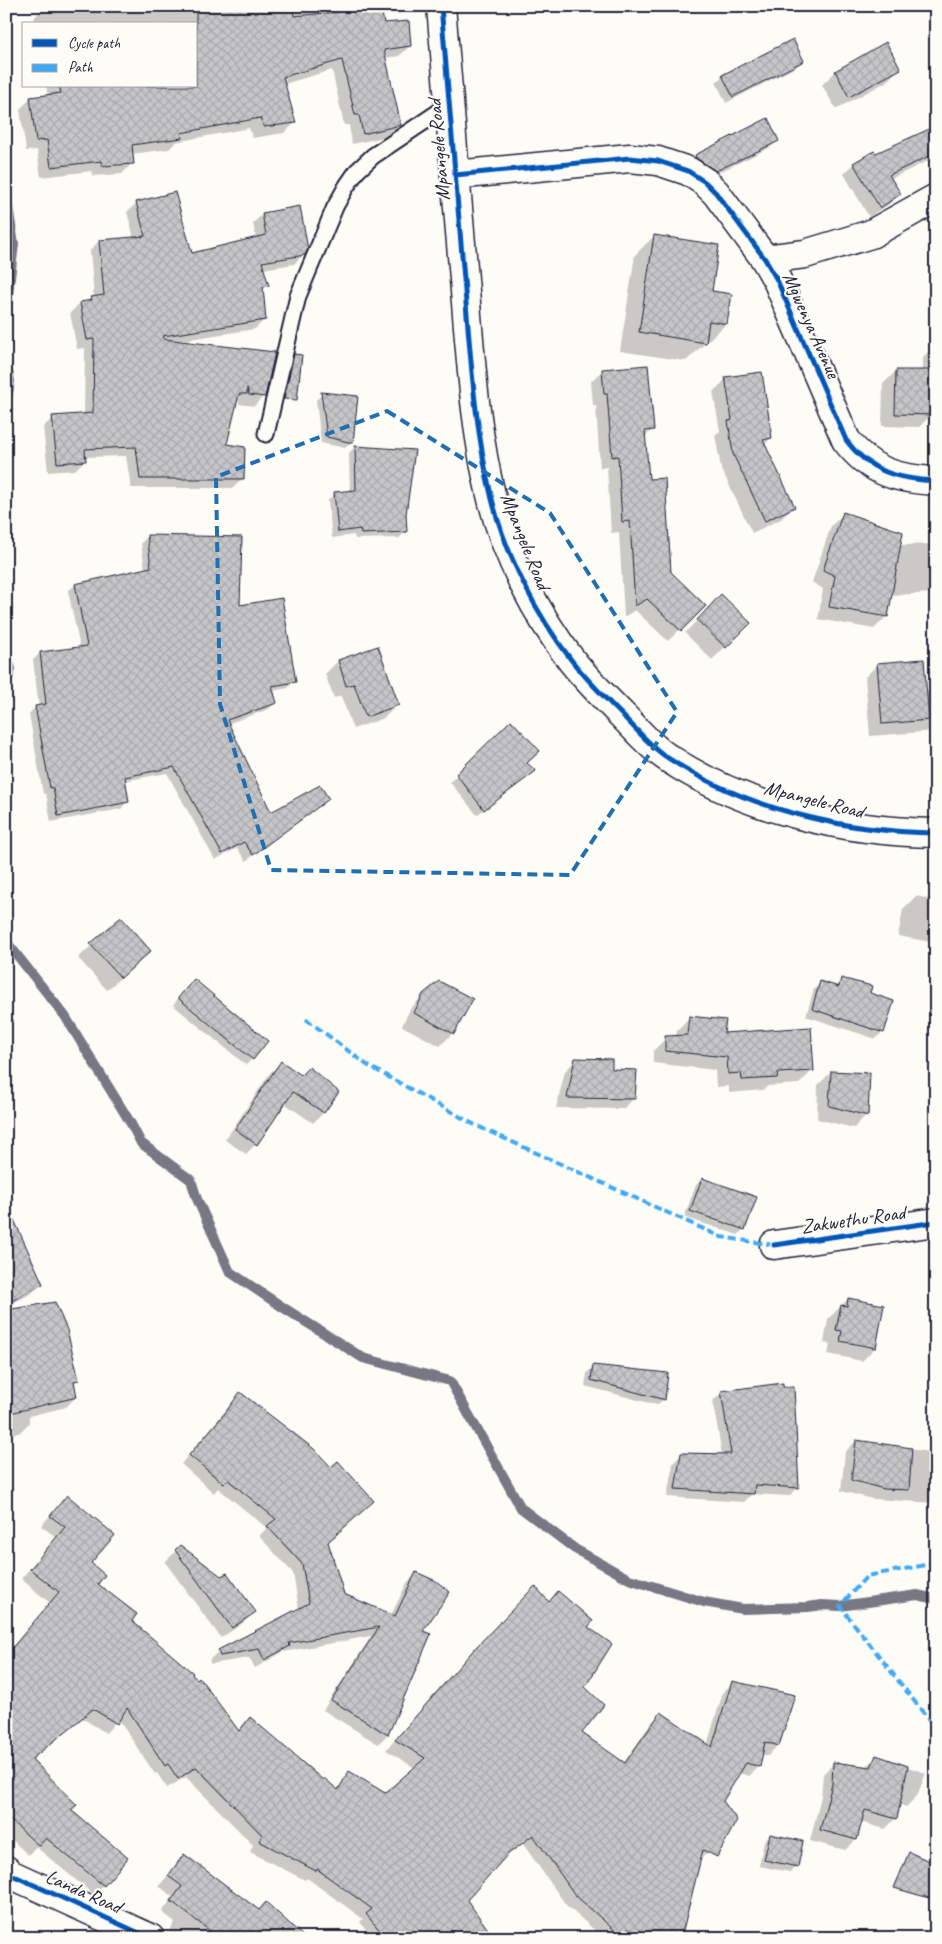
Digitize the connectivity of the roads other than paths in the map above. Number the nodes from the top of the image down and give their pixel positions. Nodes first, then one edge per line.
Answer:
1 (441, 6) edge
2 (449, 106) junction
3 (455, 175) junction
4 (936, 198) edge
5 (765, 259) junction
6 (266, 434) dead end
7 (936, 481) edge
8 (936, 833) edge
9 (936, 1222) edge
10 (774, 1245) dead end
11 (6, 1870) edge
12 (150, 1938) edge

1 - 2 street, Mpangele Road
2 - 3 street, Mpangele Road
2 - 6 lane
3 - 5 street, Mgwenya Avenue
3 - 8 street, Mpangele Road
4 - 5 street
5 - 7 street, Mgwenya Avenue
9 - 10 street, Zakwethu Road
11 - 12 street, Landa Road

